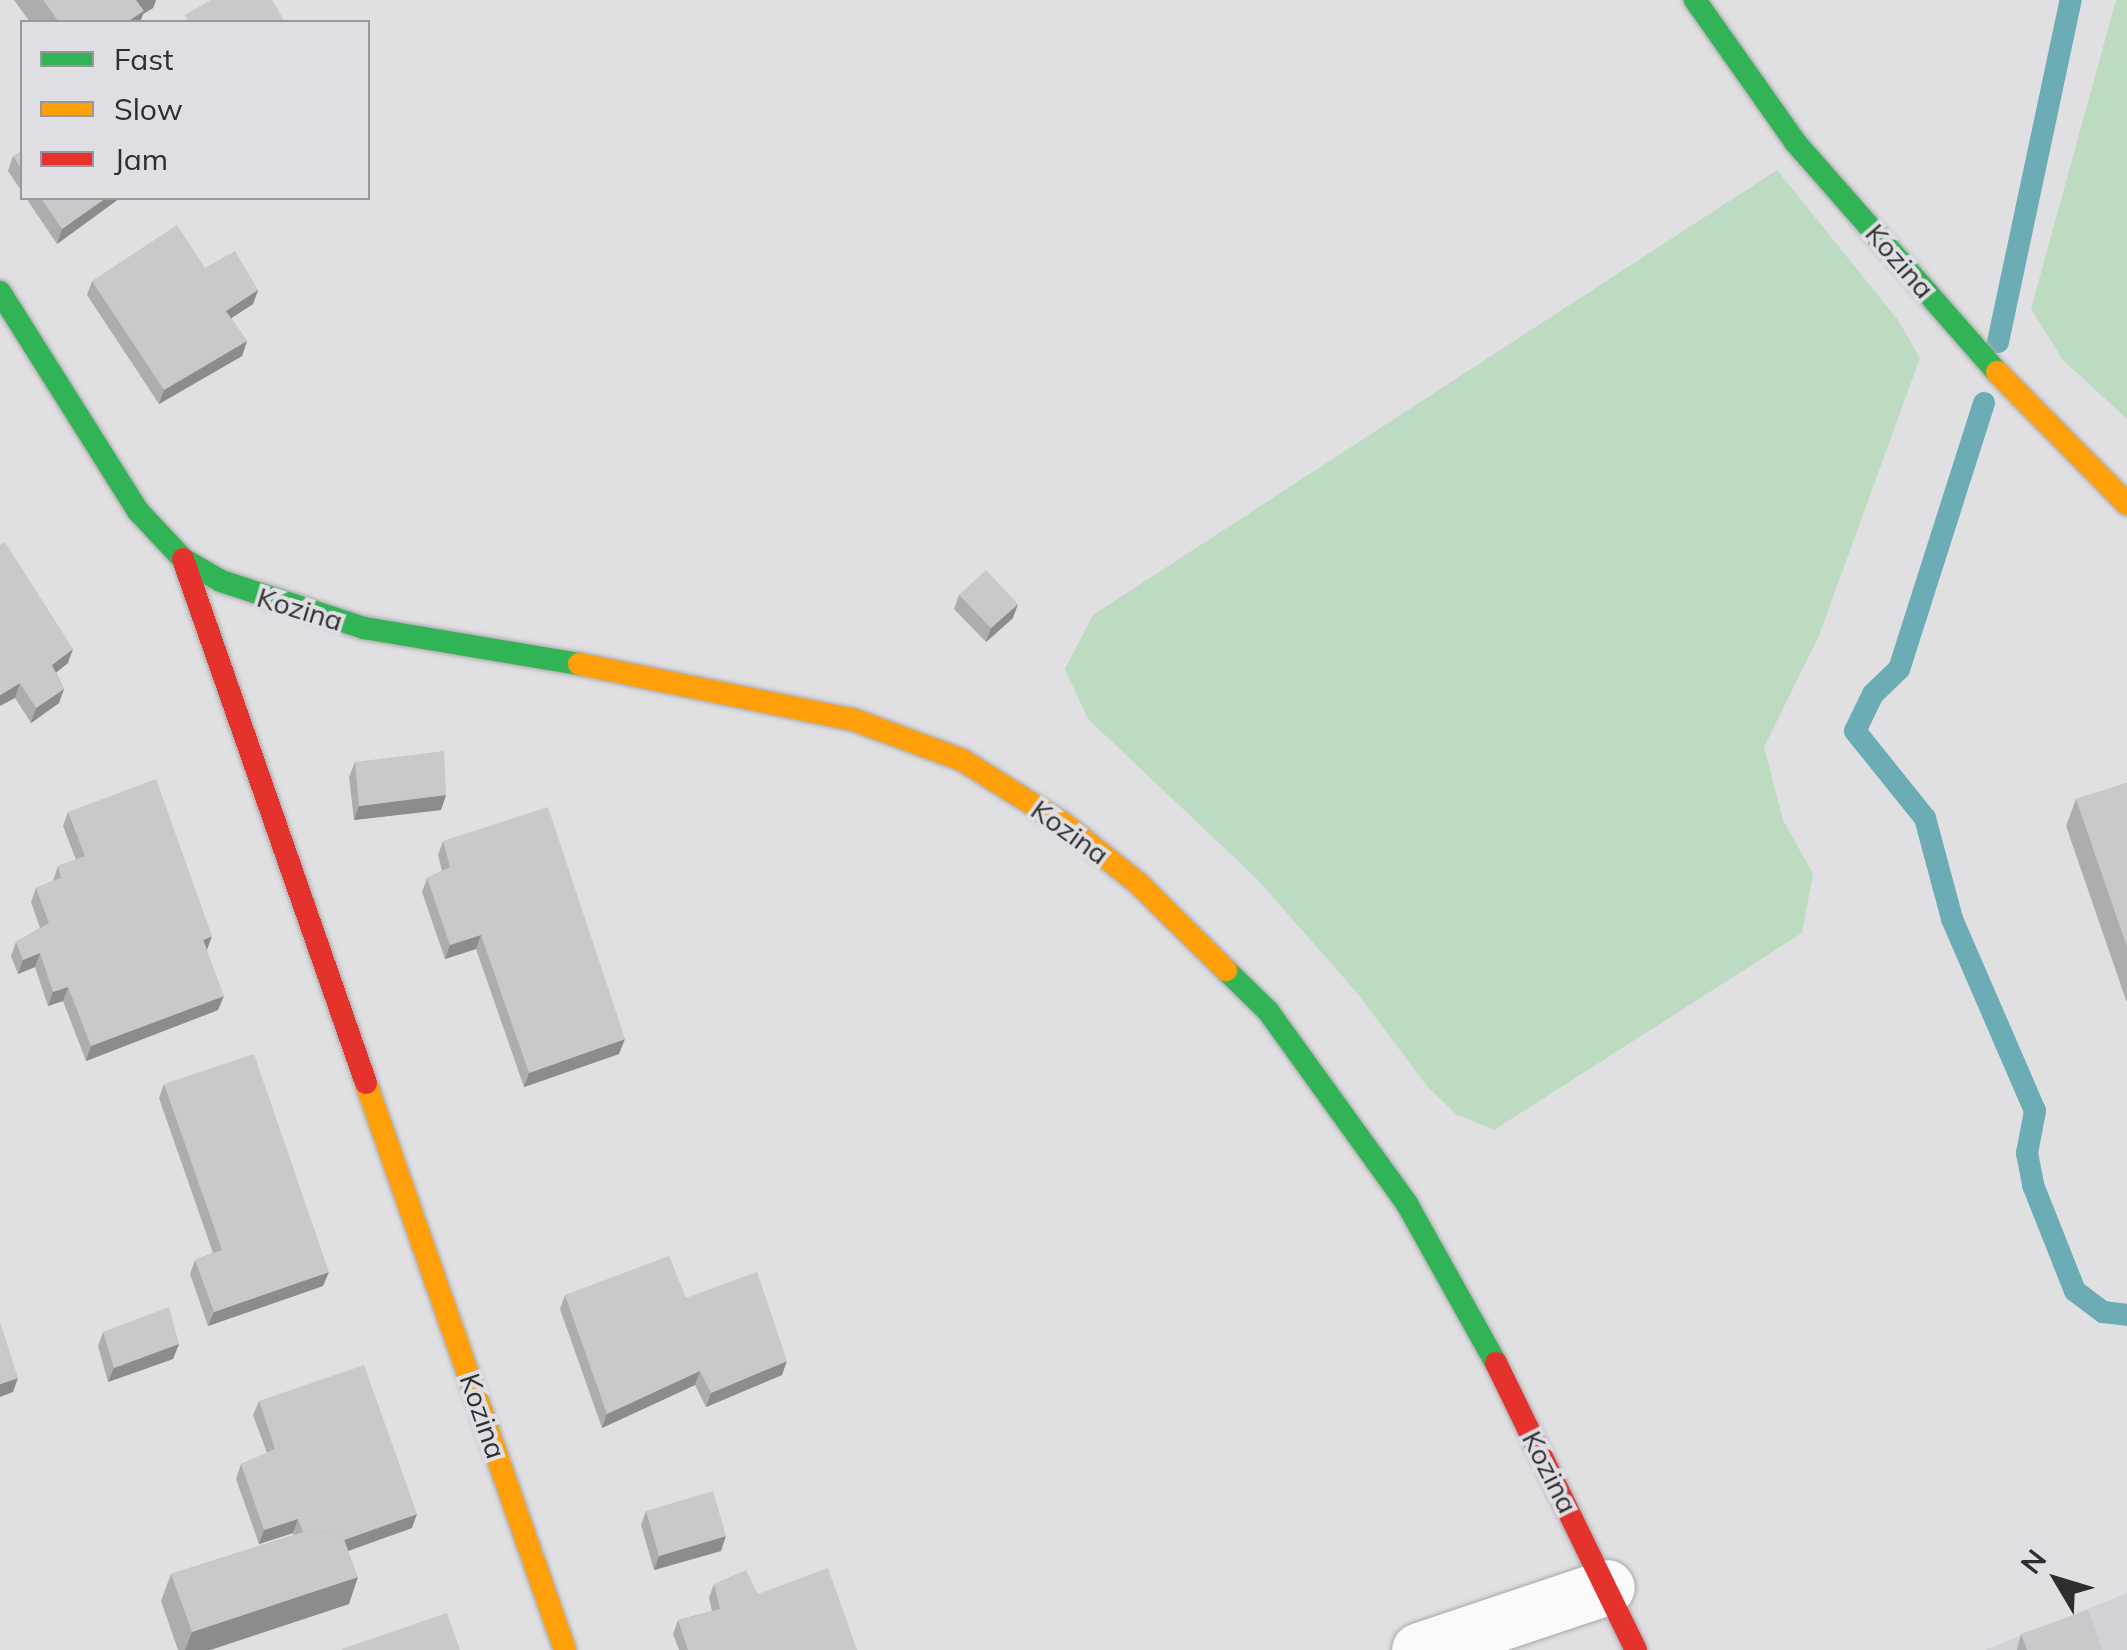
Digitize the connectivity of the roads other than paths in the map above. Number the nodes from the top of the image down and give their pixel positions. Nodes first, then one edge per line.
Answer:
1 (1695, 0) edge
2 (0, 292) edge
3 (2127, 504) edge
4 (182, 559) junction
5 (1607, 1586) junction
6 (565, 1650) edge
7 (1419, 1650) edge
8 (1636, 1650) edge

1 - 3 main road, Kozina
2 - 4 main road, Kozina
4 - 5 main road, Kozina
4 - 6 main road, Kozina
5 - 7 street
5 - 8 main road, Kozina

